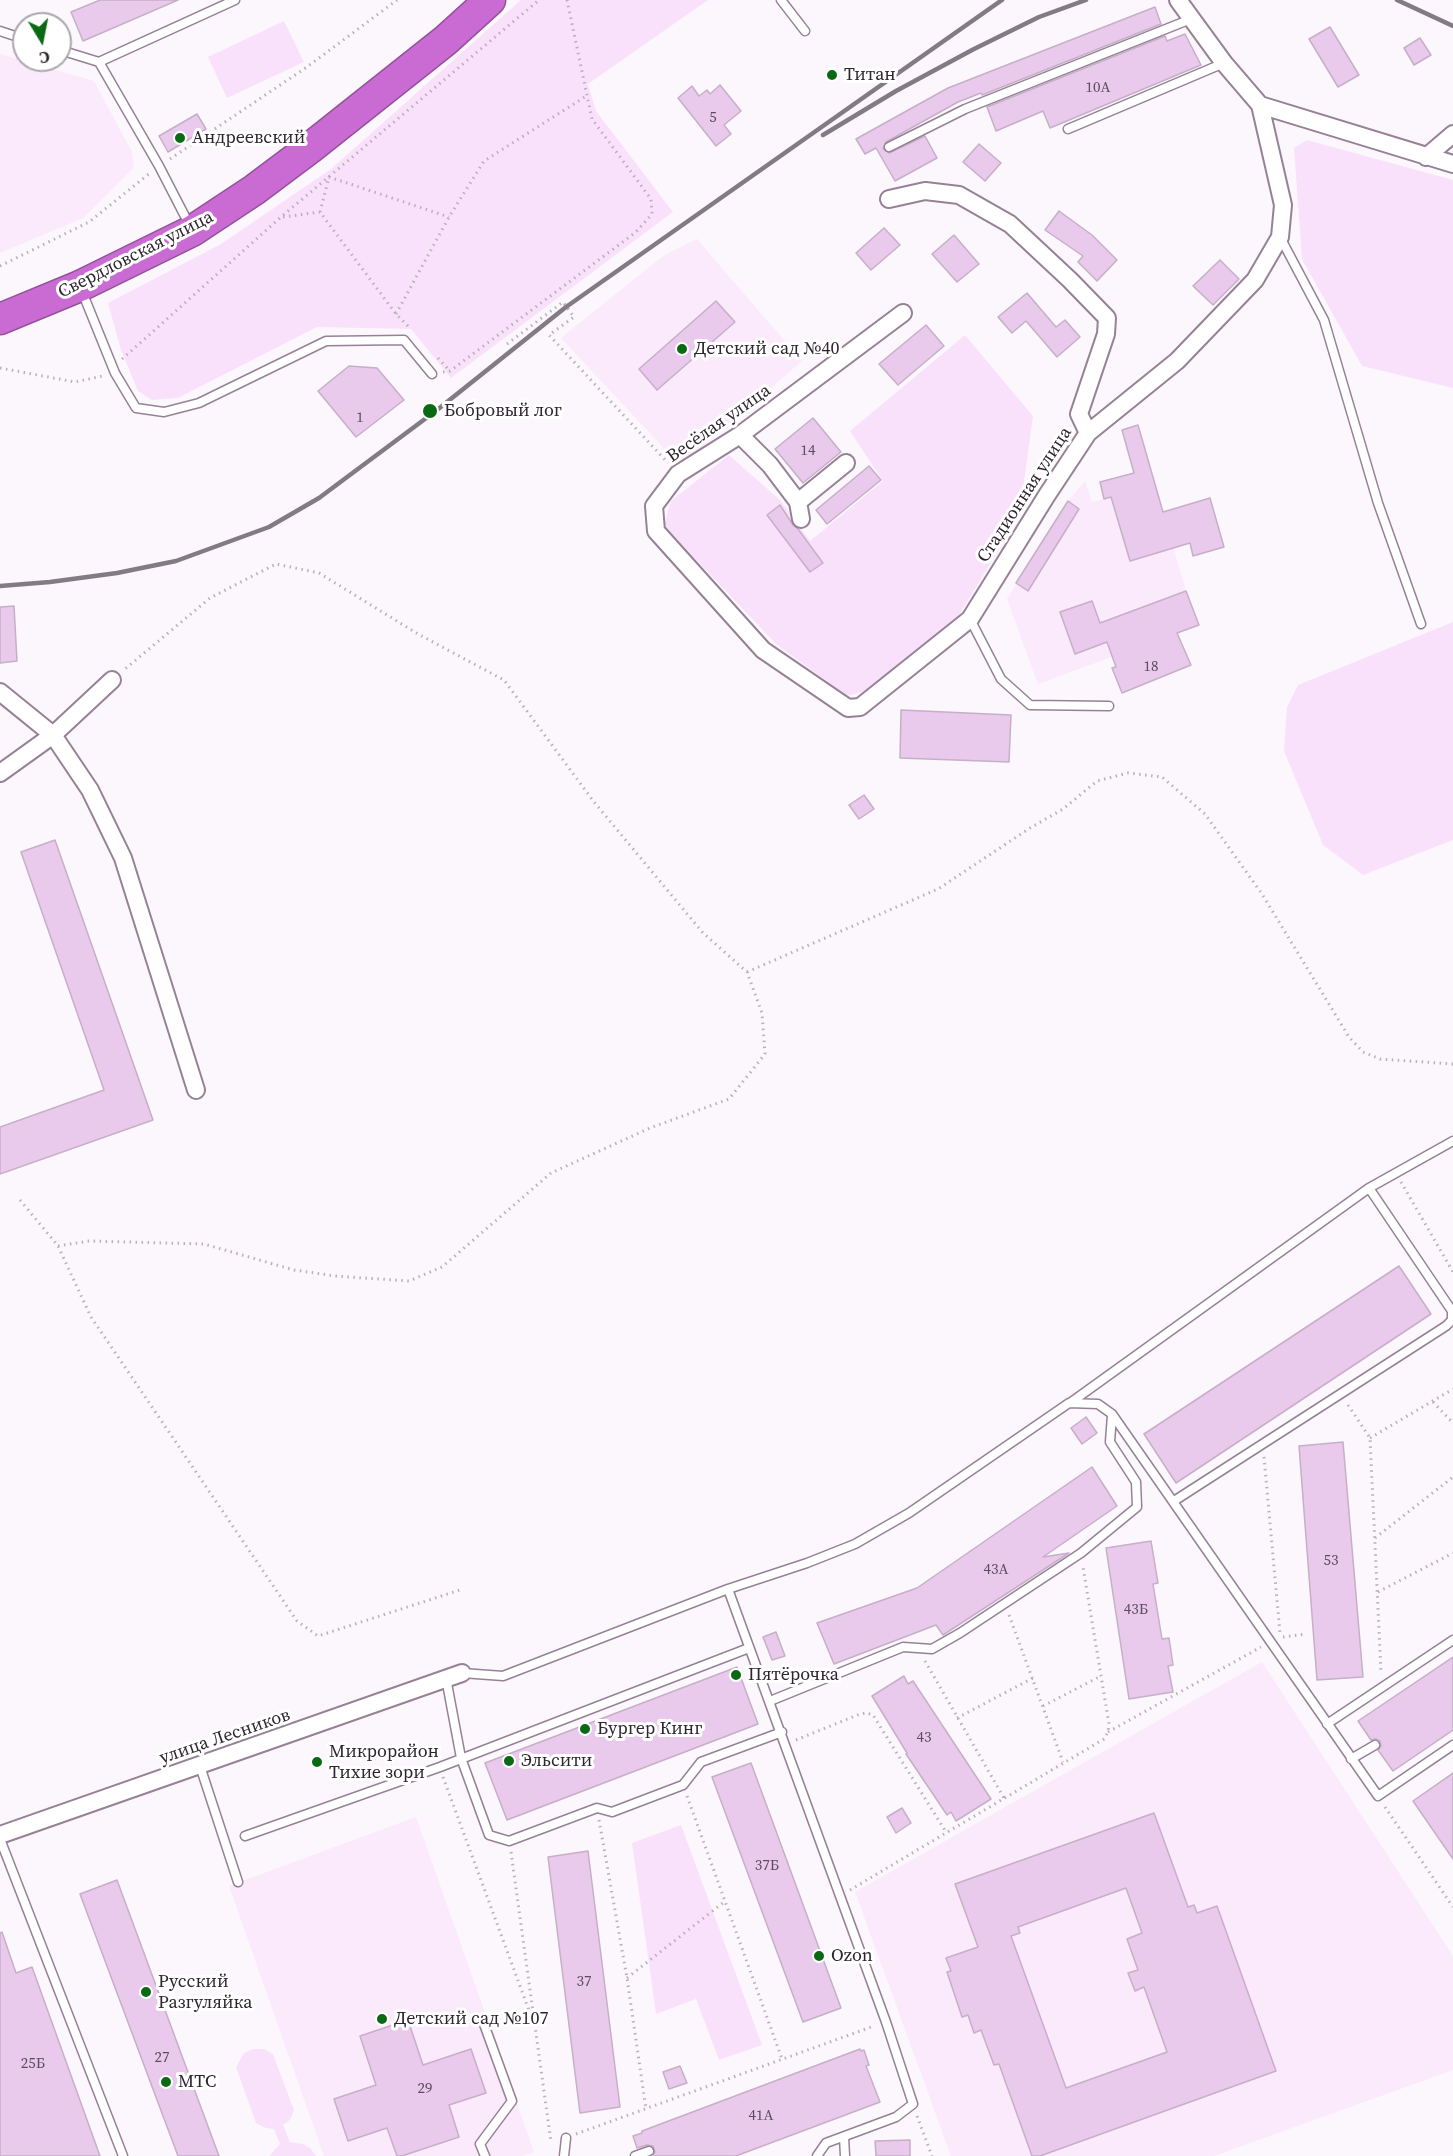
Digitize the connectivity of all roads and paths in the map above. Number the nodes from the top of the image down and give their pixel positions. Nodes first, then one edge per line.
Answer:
1 (235, 0) edge
2 (397, 0) edge
3 (490, 0) edge
4 (539, 0) edge
5 (567, 0) edge
6 (781, 0) edge
7 (1178, 0) edge
8 (1191, 19) junction
9 (805, 31) dead end
10 (72, 54) edge
11 (99, 62) junction
12 (1224, 63) junction
13 (588, 95) junction
14 (1260, 105) junction
15 (1068, 129) dead end
16 (1453, 134) edge
17 (889, 147) dead end
18 (1426, 157) junction
19 (1453, 164) edge
20 (159, 166) junction
21 (329, 177) junction
22 (889, 199) dead end
23 (320, 212) junction
24 (281, 217) junction
25 (449, 217) junction
26 (192, 231) junction
27 (1280, 237) junction
28 (0, 266) edge
29 (80, 286) junction
30 (903, 313) dead end
31 (396, 314) junction
32 (0, 319) edge
33 (412, 330) dead end
34 (507, 344) dead end
35 (434, 354) dead end
36 (0, 368) edge
37 (450, 371) junction
38 (115, 373) junction
39 (432, 374) joint
40 (1088, 433) junction
41 (740, 435) junction
42 (846, 463) dead end
43 (678, 474) junction
44 (798, 502) junction
45 (801, 519) dead end
46 (970, 619) junction
47 (1422, 624) dead end
48 (763, 650) joint
49 (112, 680) joint
50 (0, 692) edge
51 (1109, 706) dead end
52 (53, 735) junction
53 (0, 773) edge
54 (747, 972) junction
55 (1453, 1064) edge
56 (196, 1090) dead end
57 (1453, 1141) edge
58 (1396, 1173) junction
59 (1369, 1188) junction
60 (21, 1200) dead end
61 (57, 1246) junction
62 (1453, 1272) edge
63 (1453, 1389) edge
64 (1340, 1394) junction
65 (1433, 1402) junction
66 (1069, 1403) junction
67 (1113, 1414) junction
68 (1453, 1423) edge
69 (1370, 1438) junction
70 (1263, 1444) junction
71 (1453, 1477) edge
72 (1173, 1501) junction
73 (1375, 1538) junction
74 (1081, 1553) junction
75 (1453, 1554) edge
76 (464, 1589) dead end
77 (728, 1589) junction
78 (1378, 1592) junction
79 (1005, 1604) junction
80 (1306, 1634) dead end
81 (1453, 1640) edge
82 (1270, 1642) junction
83 (749, 1648) junction
84 (917, 1648) junction
85 (454, 1676) junction
86 (1101, 1676) junction
87 (1033, 1678) junction
88 (1382, 1687) junction
89 (770, 1701) junction
90 (1043, 1706) junction
91 (957, 1718) junction
92 (1327, 1724) junction
93 (782, 1732) junction
94 (1108, 1732) junction
95 (786, 1744) junction
96 (1375, 1744) dead end
97 (1453, 1745) edge
98 (462, 1758) junction
99 (1351, 1759) junction
100 (1064, 1762) junction
101 (200, 1766) junction
102 (440, 1767) junction
103 (683, 1785) junction
104 (1378, 1796) junction
105 (1004, 1798) junction
106 (597, 1808) junction
107 (946, 1832) junction
108 (0, 1835) edge
109 (245, 1836) dead end
110 (0, 1839) edge
111 (509, 1841) junction
112 (238, 1882) dead end
113 (841, 1895) junction
114 (724, 1902) junction
115 (1453, 1907) edge
116 (627, 1978) junction
117 (886, 2022) junction
118 (484, 2024) dead end
119 (536, 2031) junction
120 (782, 2059) junction
121 (913, 2104) junction
122 (646, 2109) junction
123 (844, 2137) junction
124 (566, 2138) junction
125 (649, 2151) dead end
126 (123, 2156) edge
127 (485, 2156) edge
128 (564, 2156) edge
129 (635, 2156) edge
130 (817, 2156) edge
131 (845, 2156) edge
132 (932, 2156) edge

1 - 11 lane
2 - 20 path
3 - 26 highway, Свердловская улица
4 - 21 path
5 - 13 path
6 - 9 lane
7 - 8 street
8 - 12 street
8 - 17 lane
10 - 11 lane
11 - 20 lane
12 - 14 street
12 - 15 lane
13 - 25 path
13 - 37 path
14 - 18 street
14 - 27 street, Стадионная улица
16 - 18 street
18 - 19 street
20 - 26 lane
20 - 28 path
21 - 23 path
21 - 24 path
21 - 25 path
22 - 40 street
23 - 24 path
23 - 31 path
24 - 38 path
25 - 31 path
26 - 29 highway, Свердловская улица
27 - 40 street, Стадионная улица
27 - 47 lane
29 - 32 highway, Свердловская улица
29 - 38 lane
30 - 41 street, Весёлая улица
31 - 33 path
34 - 43 path
35 - 37 path
36 - 38 path
37 - 39 path
38 - 39 lane
40 - 46 street, Стадионная улица
41 - 43 street, Весёлая улица
41 - 44 street
42 - 44 street
43 - 48 street, Весёлая улица
44 - 45 street
46 - 48 street, Стадионная улица
46 - 51 lane
49 - 52 street
49 - 54 path
50 - 52 street
52 - 53 street
52 - 56 street
54 - 55 path
54 - 61 path
57 - 58 lane
58 - 59 lane
58 - 62 path
59 - 64 lane
59 - 66 lane
60 - 61 path
61 - 76 path
63 - 65 path
64 - 69 path
64 - 70 lane
65 - 68 path
65 - 69 path
66 - 67 lane
66 - 77 lane
67 - 72 lane
67 - 74 lane
69 - 73 path
70 - 72 lane
70 - 80 path
71 - 73 path
72 - 82 lane
73 - 78 path
74 - 79 lane
74 - 86 path
75 - 78 path
77 - 83 lane
77 - 85 lane
78 - 88 path
79 - 84 lane
79 - 87 path
81 - 88 lane
82 - 92 lane
82 - 94 path
83 - 89 lane
83 - 98 lane
84 - 89 lane
84 - 91 path
85 - 98 lane
85 - 101 street, улица Лесников
86 - 90 path
86 - 94 path
87 - 90 path
87 - 91 path
88 - 92 lane
89 - 93 lane
90 - 100 path
91 - 105 path
92 - 99 lane
93 - 95 lane
93 - 103 lane
94 - 100 path
95 - 107 path
95 - 113 lane
96 - 99 lane
97 - 104 lane
98 - 102 lane
98 - 111 lane
99 - 104 lane
100 - 105 path
101 - 108 street, улица Лесников
101 - 112 lane
102 - 109 lane
102 - 119 path
103 - 106 lane
103 - 114 path
104 - 115 path
105 - 107 path
106 - 111 lane
106 - 116 path
107 - 113 path
110 - 126 lane
111 - 119 path
113 - 117 lane
114 - 116 path
114 - 120 path
116 - 122 path
117 - 120 path
117 - 121 lane
118 - 127 lane
119 - 124 path
120 - 122 path
121 - 123 lane
121 - 132 path
122 - 124 path
123 - 130 lane
123 - 131 lane
124 - 128 lane
125 - 129 lane

